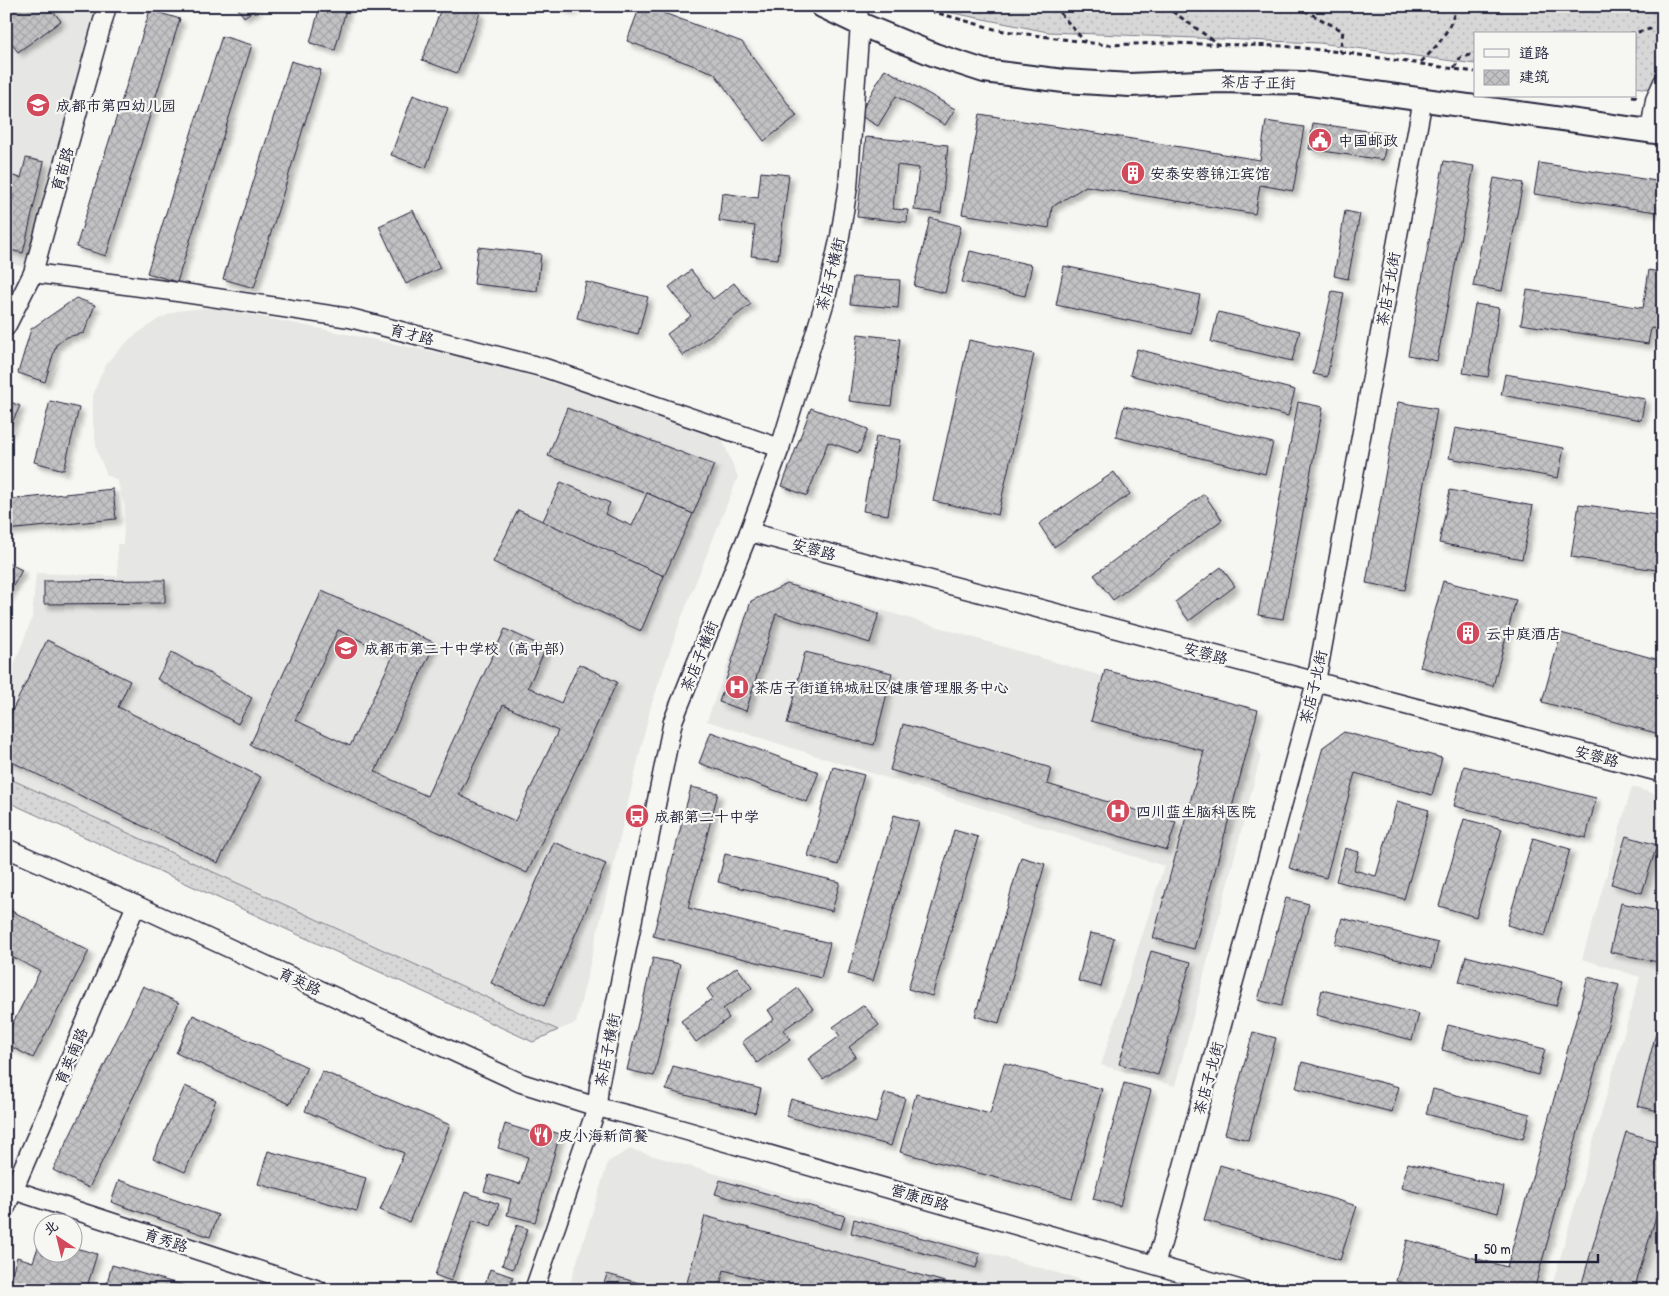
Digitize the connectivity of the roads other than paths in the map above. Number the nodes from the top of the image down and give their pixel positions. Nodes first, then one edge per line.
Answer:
1 (107, 6) edge
2 (822, 6) edge
3 (859, 15) edge
4 (1663, 82) edge
5 (1423, 99) junction
6 (1657, 132) edge
7 (33, 273) junction
8 (6, 327) edge
9 (780, 448) junction
10 (749, 532) junction
11 (1316, 682) junction
12 (1663, 773) edge
13 (6, 848) edge
14 (136, 905) junction
15 (597, 1107) junction
16 (12, 1190) junction
17 (6, 1207) edge
18 (1155, 1264) junction
19 (300, 1287) edge
20 (319, 1290) edge
21 (534, 1290) edge
22 (1242, 1290) edge

1 - 7 street, 育苗路
2 - 3 main road, 茶店子正街
3 - 5 main road, 茶店子正街
3 - 9 street, 茶店子横街
4 - 6 street
5 - 6 main road, 茶店子正街
5 - 11 street, 茶店子北街
7 - 8 street, 育苗路
7 - 9 street, 育才路
9 - 10 street, 茶店子横街
10 - 11 street, 安蓉路
10 - 15 street, 茶店子横街
11 - 12 street, 安蓉路
11 - 18 street, 茶店子北街
13 - 14 street, 育英路
14 - 15 street, 育英路
14 - 16 street, 育英南路
15 - 18 street, 营康西路
15 - 21 street, 茶店子横街
16 - 17 street, 育英南路
16 - 19 street, 育秀路
18 - 22 street, 营康西路
19 - 20 street, 育秀路

